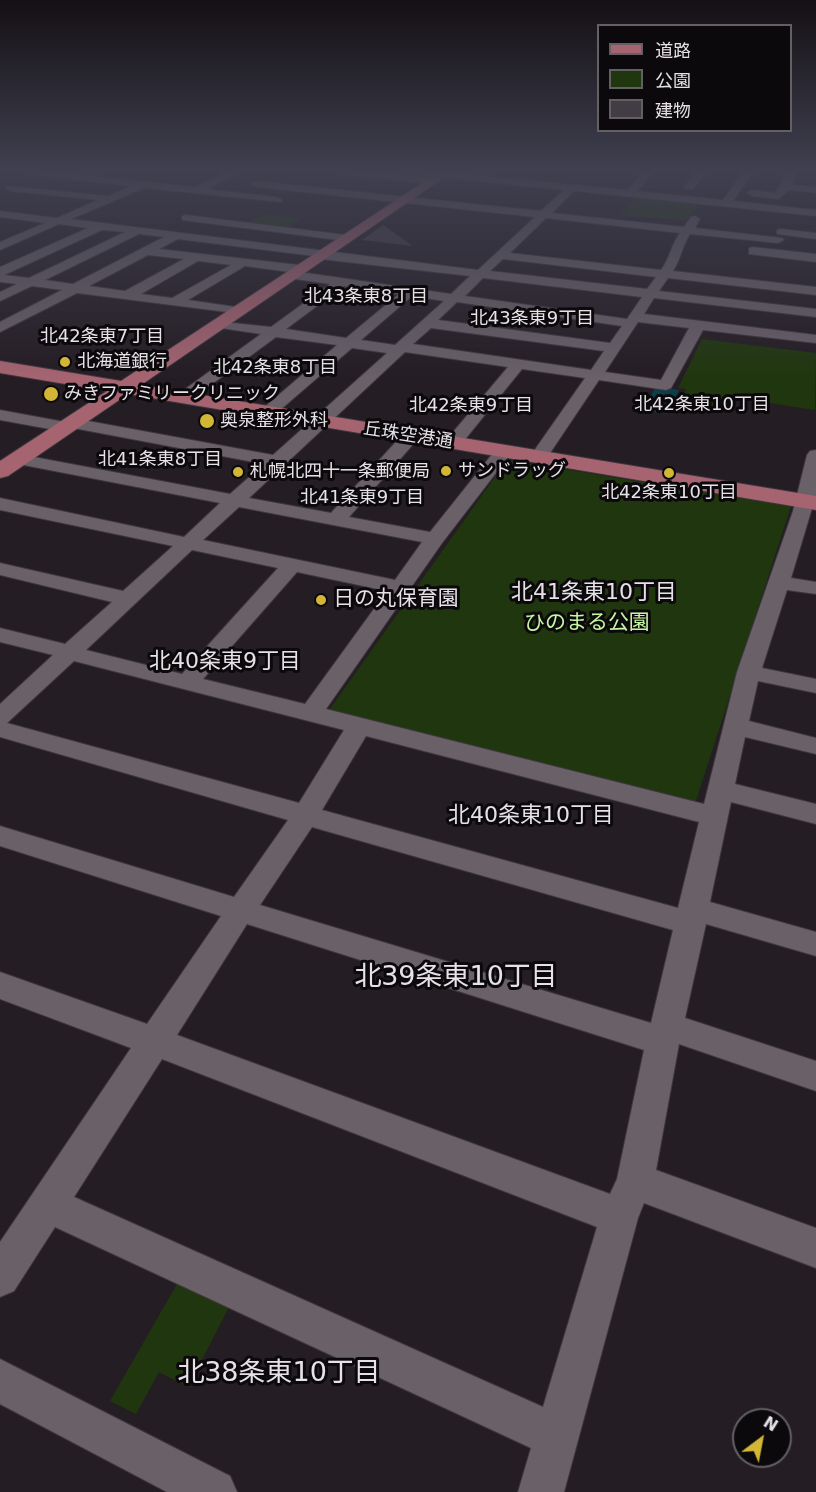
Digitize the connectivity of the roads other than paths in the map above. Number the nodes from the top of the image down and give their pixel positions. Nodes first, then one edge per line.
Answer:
1 (679, 241) edge
2 (68, 242) edge
3 (115, 242) edge
4 (165, 242) edge
5 (228, 242) edge
6 (335, 242) edge
7 (513, 242) edge
8 (538, 242) edge
9 (777, 242) edge
10 (537, 245) dead end
11 (737, 249) dead end
12 (147, 251) junction
13 (322, 254) junction
14 (500, 255) junction
15 (196, 257) junction
16 (816, 258) edge
17 (768, 261) junction
18 (242, 263) junction
19 (295, 272) junction
20 (0, 273) edge
21 (481, 274) junction
22 (664, 274) junction
23 (0, 278) edge
24 (30, 283) junction
25 (340, 283) junction
26 (757, 285) junction
27 (76, 289) junction
28 (816, 291) edge
29 (409, 292) junction
30 (650, 293) junction
31 (127, 296) junction
32 (0, 297) edge
33 (455, 299) junction
34 (175, 302) junction
35 (238, 311) junction
36 (816, 313) edge
37 (631, 320) junction
38 (427, 323) junction
39 (219, 324) junction
40 (698, 325) junction
41 (0, 328) edge
42 (272, 332) junction
43 (816, 339) edge
44 (349, 343) junction
45 (399, 348) junction
46 (612, 348) junction
47 (518, 364) junction
48 (0, 367) edge
49 (594, 374) junction
50 (124, 388) junction
51 (183, 398) junction
52 (267, 413) junction
53 (0, 415) edge
54 (322, 422) junction
55 (69, 425) junction
56 (410, 437) junction
57 (452, 444) junction
58 (503, 452) junction
59 (816, 455) edge
60 (538, 458) junction
61 (277, 462) junction
62 (7, 464) edge
63 (234, 501) junction
64 (811, 502) edge
65 (0, 504) edge
66 (336, 520) junction
67 (435, 539) junction
68 (186, 544) junction
69 (291, 566) junction
70 (0, 569) edge
71 (780, 582) junction
72 (401, 588) junction
73 (816, 588) edge
74 (128, 599) junction
75 (0, 635) edge
76 (69, 653) junction
77 (749, 672) junction
78 (187, 683) junction
79 (816, 686) edge
80 (310, 714) junction
81 (0, 717) edge
82 (359, 726) junction
83 (735, 726) junction
84 (0, 729) edge
85 (816, 746) edge
86 (718, 803) junction
87 (816, 814) edge
88 (305, 816) junction
89 (0, 836) edge
90 (240, 911) junction
91 (693, 916) junction
92 (816, 945) edge
93 (0, 986) edge
94 (665, 1034) junction
95 (156, 1042) junction
96 (816, 1076) edge
97 (635, 1181) junction
98 (48, 1204) junction
99 (620, 1217) junction
100 (816, 1248) edge
101 (0, 1277) edge
102 (0, 1382) edge
103 (556, 1436) junction
104 (214, 1492) edge
105 (541, 1492) edge

1 - 22 street
2 - 20 street
3 - 24 street
4 - 12 street
5 - 13 street
6 - 13 main road
7 - 14 street
8 - 10 street
9 - 17 street
11 - 17 street
12 - 15 street
12 - 27 street
13 - 19 main road
13 - 21 street
14 - 21 street
14 - 22 street
15 - 18 street
15 - 31 street
16 - 17 street
17 - 26 street
18 - 19 street
18 - 34 street
19 - 25 street
19 - 35 main road
21 - 30 street
21 - 33 street
22 - 26 street
22 - 30 street
23 - 24 street
24 - 27 street
24 - 32 street
25 - 29 street
25 - 42 street
26 - 28 street
27 - 31 street
27 - 41 street
29 - 33 street
29 - 44 street
30 - 36 street
30 - 37 street
31 - 34 street
33 - 37 street
33 - 38 street
34 - 35 street
35 - 39 main road
37 - 40 street
37 - 46 street
38 - 45 street
38 - 46 street
39 - 42 street
39 - 50 main road
40 - 43 street
40 - 49 street
42 - 44 street
42 - 51 street
44 - 45 street
44 - 52 street
45 - 47 street
45 - 54 street
46 - 49 street
47 - 49 street
47 - 57 street
48 - 50 main road, 丘珠空港通
49 - 60 street
50 - 51 main road, 丘珠空港通
50 - 55 main road
51 - 52 main road, 丘珠空港通
52 - 54 main road, 丘珠空港通
53 - 55 street
54 - 56 main road, 丘珠空港通
54 - 61 street
55 - 61 street
55 - 62 main road
56 - 57 main road, 丘珠空港通
56 - 66 street
57 - 58 main road, 丘珠空港通
58 - 60 main road, 丘珠空港通
58 - 67 street
59 - 64 street
60 - 64 main road, 丘珠空港通
61 - 63 street
62 - 63 street
63 - 66 street
63 - 68 street
64 - 71 street
65 - 68 street
66 - 67 street
67 - 72 street
68 - 69 street
68 - 74 street
69 - 72 street
69 - 78 street
70 - 74 street
71 - 73 street
71 - 77 street
72 - 80 street
74 - 76 street
75 - 76 street
76 - 78 street
76 - 81 street
77 - 79 street
77 - 83 street
78 - 80 street
80 - 82 street
82 - 86 street
82 - 88 street
83 - 85 street
83 - 86 street
84 - 88 street
86 - 87 street
86 - 91 street
88 - 90 street
88 - 91 street
89 - 90 street
90 - 94 street
90 - 95 street
91 - 92 street
91 - 94 street
93 - 95 street
94 - 96 street
94 - 97 street
95 - 98 street
95 - 99 street
97 - 99 street
97 - 100 street
98 - 101 street
98 - 103 street
99 - 103 street
102 - 104 street
103 - 105 street

